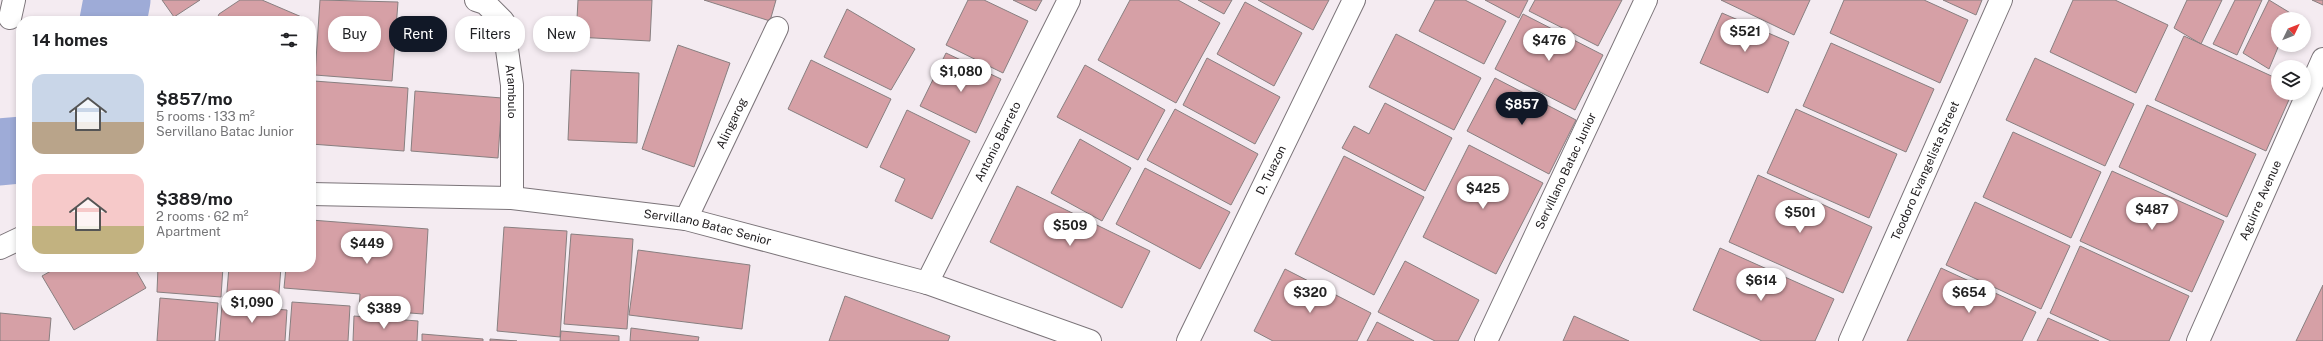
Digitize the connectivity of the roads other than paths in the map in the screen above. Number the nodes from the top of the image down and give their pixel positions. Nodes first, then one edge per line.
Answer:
1 (476, 0) edge
2 (1069, 0) edge
3 (1354, 0) edge
4 (1646, 0) edge
5 (2001, 0) edge
6 (777, 28) dead end
7 (2323, 59) edge
8 (316, 194) edge
9 (512, 198) junction
10 (686, 219) junction
11 (16, 240) edge
12 (0, 248) edge
13 (927, 283) junction
14 (1090, 341) edge
15 (1188, 341) edge
16 (1486, 341) edge
17 (1850, 341) edge
18 (2198, 341) edge

1 - 9 street, Arambulo
2 - 13 street, Antonio Barreto
3 - 15 street, D. Tuazon
4 - 16 street, Servillano Batac Junior
5 - 17 street, Teodoro Evangelista Street
6 - 10 street, Alingarog
7 - 18 street, Aguirre Avenue
8 - 9 street, Servillano Batac Senior
9 - 10 street, Servillano Batac Senior
10 - 13 street, Servillano Batac Senior
11 - 12 street
13 - 14 street, Servillano Batac Senior

